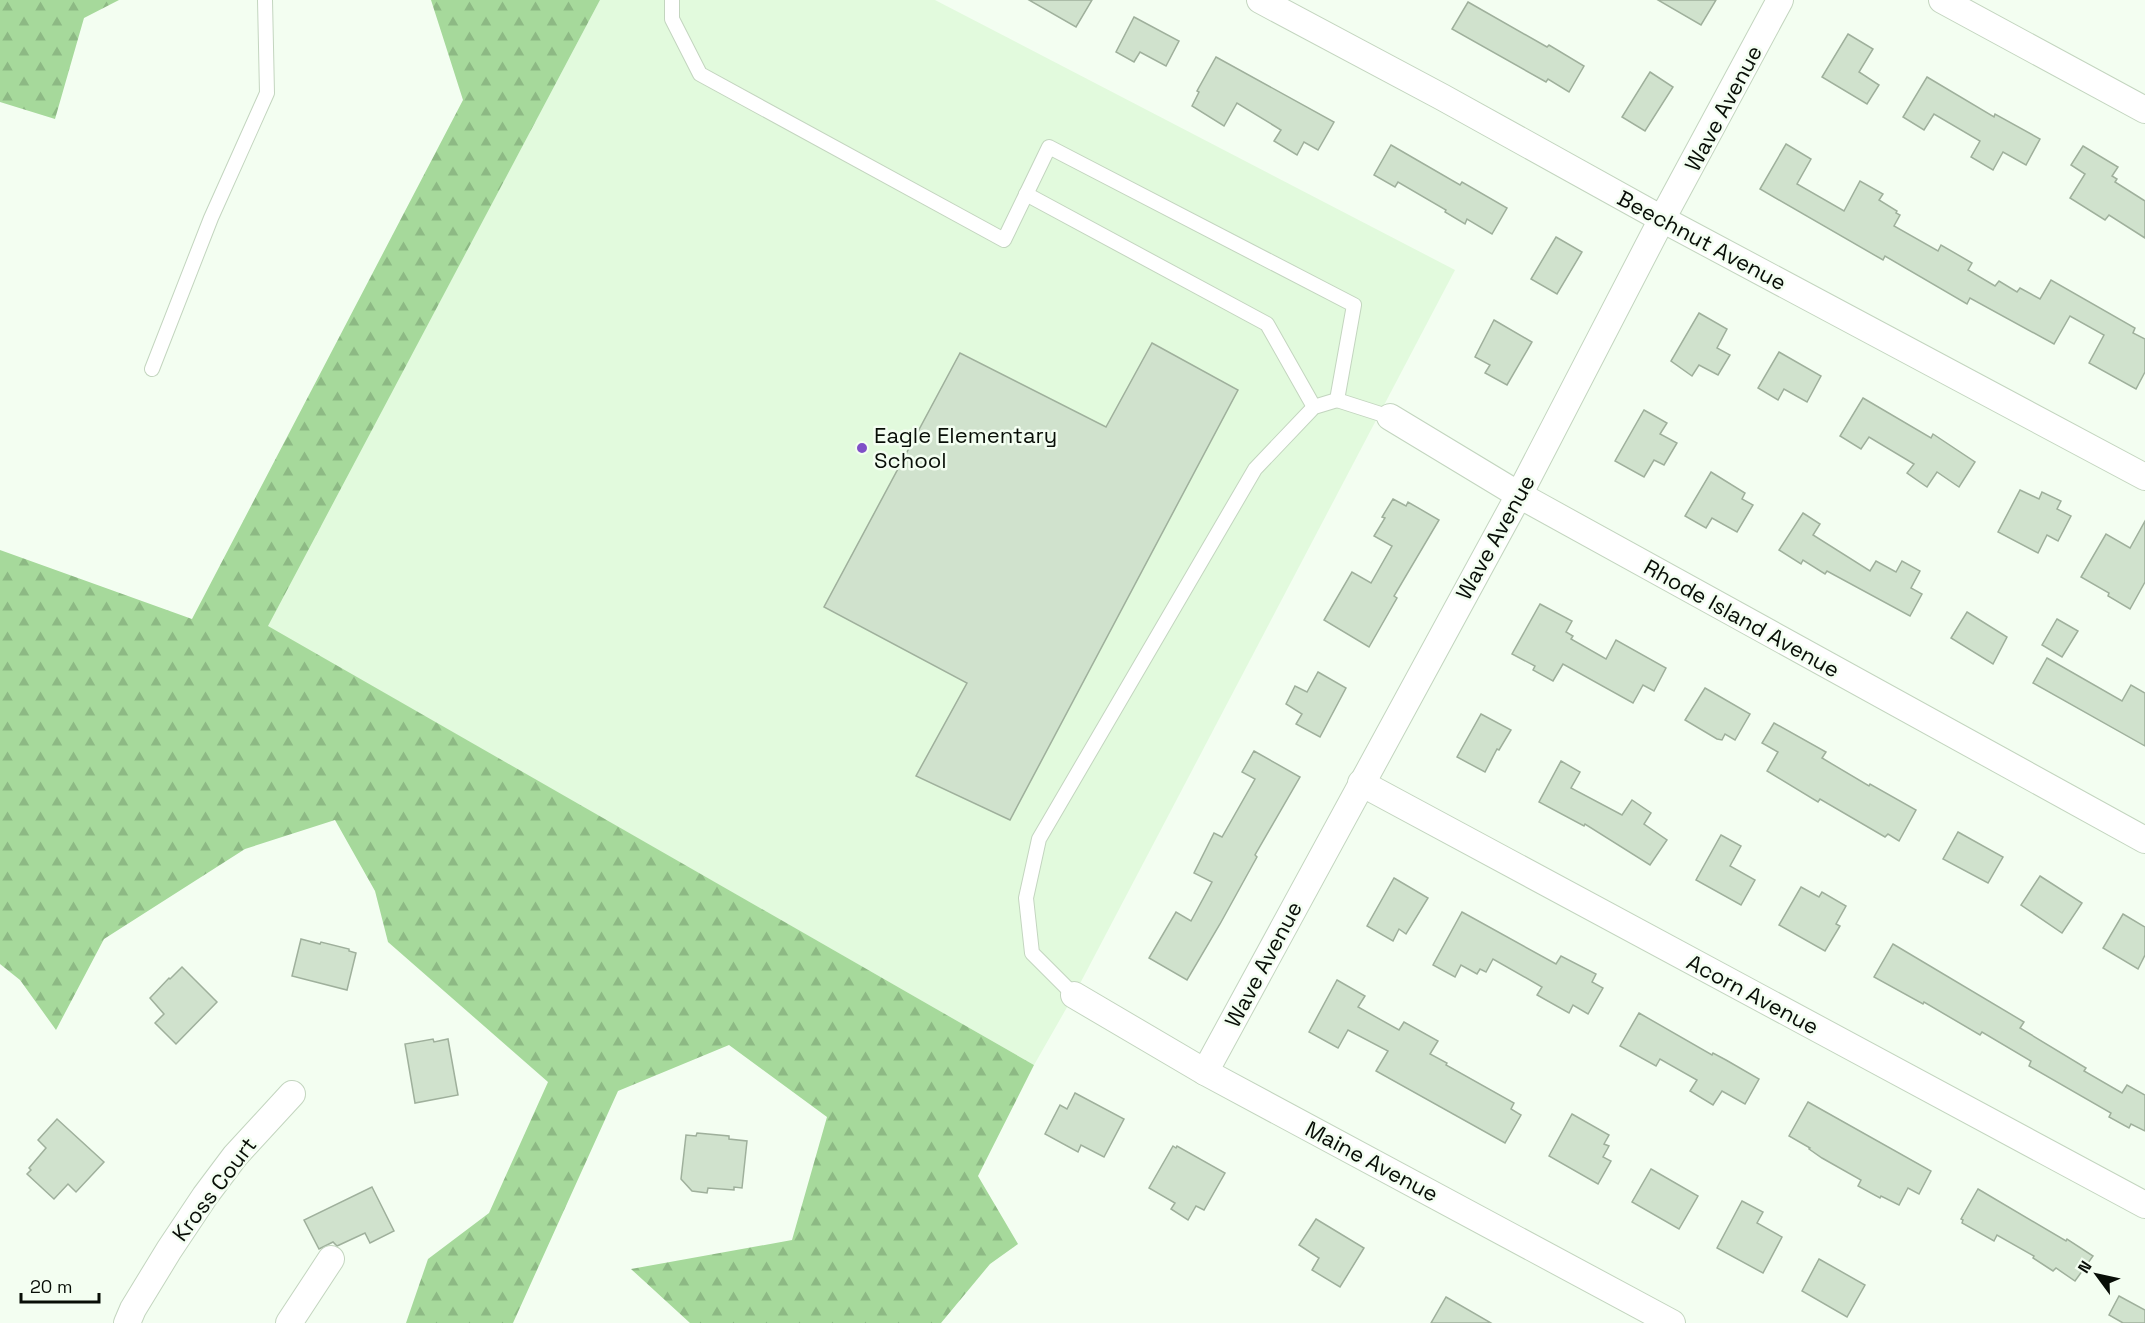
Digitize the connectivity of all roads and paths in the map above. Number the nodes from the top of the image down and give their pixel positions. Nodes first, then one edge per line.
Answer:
1 (265, 0) edge
2 (672, 0) edge
3 (1260, 0) edge
4 (1780, 0) edge
5 (1942, 0) edge
6 (2145, 110) edge
7 (1026, 194) junction
8 (1662, 219) junction
9 (152, 369) dead end
10 (1337, 400) junction
11 (1314, 407) junction
12 (1390, 417) joint
13 (2145, 477) edge
14 (1519, 495) junction
15 (1361, 783) junction
16 (2145, 840) edge
17 (1074, 995) joint
18 (1205, 1072) junction
19 (292, 1094) dead end
20 (2145, 1205) edge
21 (331, 1259) dead end
22 (127, 1323) edge
23 (289, 1323) edge
24 (1672, 1323) edge

1 - 9 lane
2 - 7 lane
3 - 8 street, Beechnut Avenue
4 - 8 street, Wave Avenue
5 - 6 street
7 - 10 lane
7 - 11 lane
8 - 13 street, Beechnut Avenue
8 - 14 street, Wave Avenue
10 - 11 lane
10 - 12 lane, Rhode Island Avenue
11 - 17 lane
12 - 14 street, Rhode Island Avenue
14 - 15 street, Wave Avenue
14 - 16 street, Rhode Island Avenue
15 - 18 street, Wave Avenue
15 - 20 street, Acorn Avenue
17 - 18 street, Maine Avenue
18 - 24 street, Maine Avenue
19 - 22 street, Kross Court
21 - 23 street

